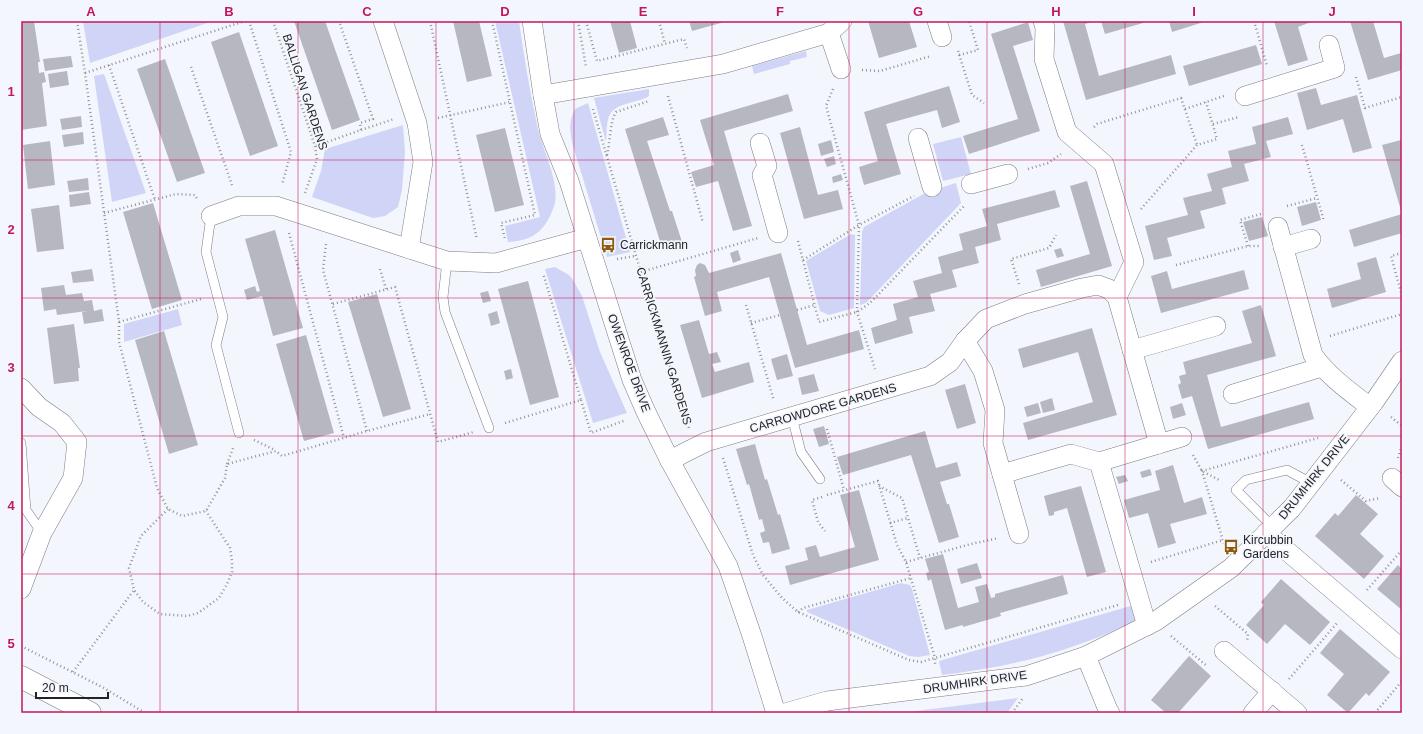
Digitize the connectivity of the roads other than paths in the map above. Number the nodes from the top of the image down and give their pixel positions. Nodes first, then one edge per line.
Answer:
1 (383, 21) edge
2 (532, 21) edge
3 (1043, 21) edge
4 (836, 27) edge
5 (1329, 45) dead end
6 (841, 69) road end
7 (543, 95) junction
8 (1245, 96) road end
9 (918, 138) dead end
10 (760, 143) dead end
11 (1008, 174) road end
12 (971, 184) road end
13 (932, 187) road end
14 (211, 216) joint
15 (1278, 227) dead end
16 (778, 233) road end
17 (587, 238) junction
18 (1311, 239) road end
19 (1283, 247) junction
20 (409, 250) junction
21 (447, 261) junction
22 (1117, 297) junction
23 (1216, 326) dead end
24 (965, 341) junction
25 (1132, 350) junction
26 (1402, 361) edge
27 (1322, 368) junction
28 (21, 388) edge
29 (1233, 394) dead end
30 (1370, 407) junction
31 (786, 419) junction
32 (489, 428) road end
33 (239, 433) road end
34 (1182, 437) road end
35 (21, 443) edge
36 (1159, 444) junction
37 (670, 461) junction
38 (1099, 462) junction
39 (1002, 474) junction
40 (820, 479) dead end
41 (1311, 483) junction
42 (1269, 530) junction
43 (42, 533) junction
44 (1019, 534) road end
45 (21, 589) edge
46 (1151, 624) junction
47 (1402, 649) edge
48 (1224, 651) dead end
49 (1086, 656) junction
50 (21, 677) edge
51 (1272, 691) junction
52 (90, 713) edge
53 (776, 713) edge
54 (785, 713) edge
55 (1110, 713) edge
56 (1253, 713) edge
57 (1297, 713) edge

1 - 20 street
2 - 7 street, OWENROE DRIVE
3 - 22 street
4 - 6 street
4 - 7 street
5 - 8 street
7 - 17 street, OWENROE DRIVE
9 - 13 street
10 - 16 street
11 - 12 street
14 - 20 street
14 - 33 lane
15 - 19 street
17 - 21 street
17 - 37 street, OWENROE DRIVE
18 - 19 street
19 - 27 street
20 - 21 street
21 - 32 lane
22 - 24 street, CARROWDORE GARDENS
22 - 25 street
23 - 25 street
24 - 31 street, CARROWDORE GARDENS
24 - 39 street
25 - 36 street
26 - 30 street, DRUMHIRK DRIVE
27 - 29 street
27 - 30 street
28 - 43 street
30 - 41 street, DRUMHIRK DRIVE
31 - 37 street, CARROWDORE GARDENS
31 - 40 lane
34 - 36 street
35 - 43 lane
36 - 38 street
37 - 53 street, OWENROE DRIVE
38 - 39 street
38 - 46 street
39 - 44 street
41 - 42 street, DRUMHIRK DRIVE
41 - 42 lane
42 - 46 street, DRUMHIRK DRIVE
42 - 47 street
43 - 45 street
46 - 49 street, DRUMHIRK DRIVE
48 - 51 street
49 - 54 street, DRUMHIRK DRIVE
49 - 55 street
50 - 52 highway
51 - 56 street
51 - 57 street

